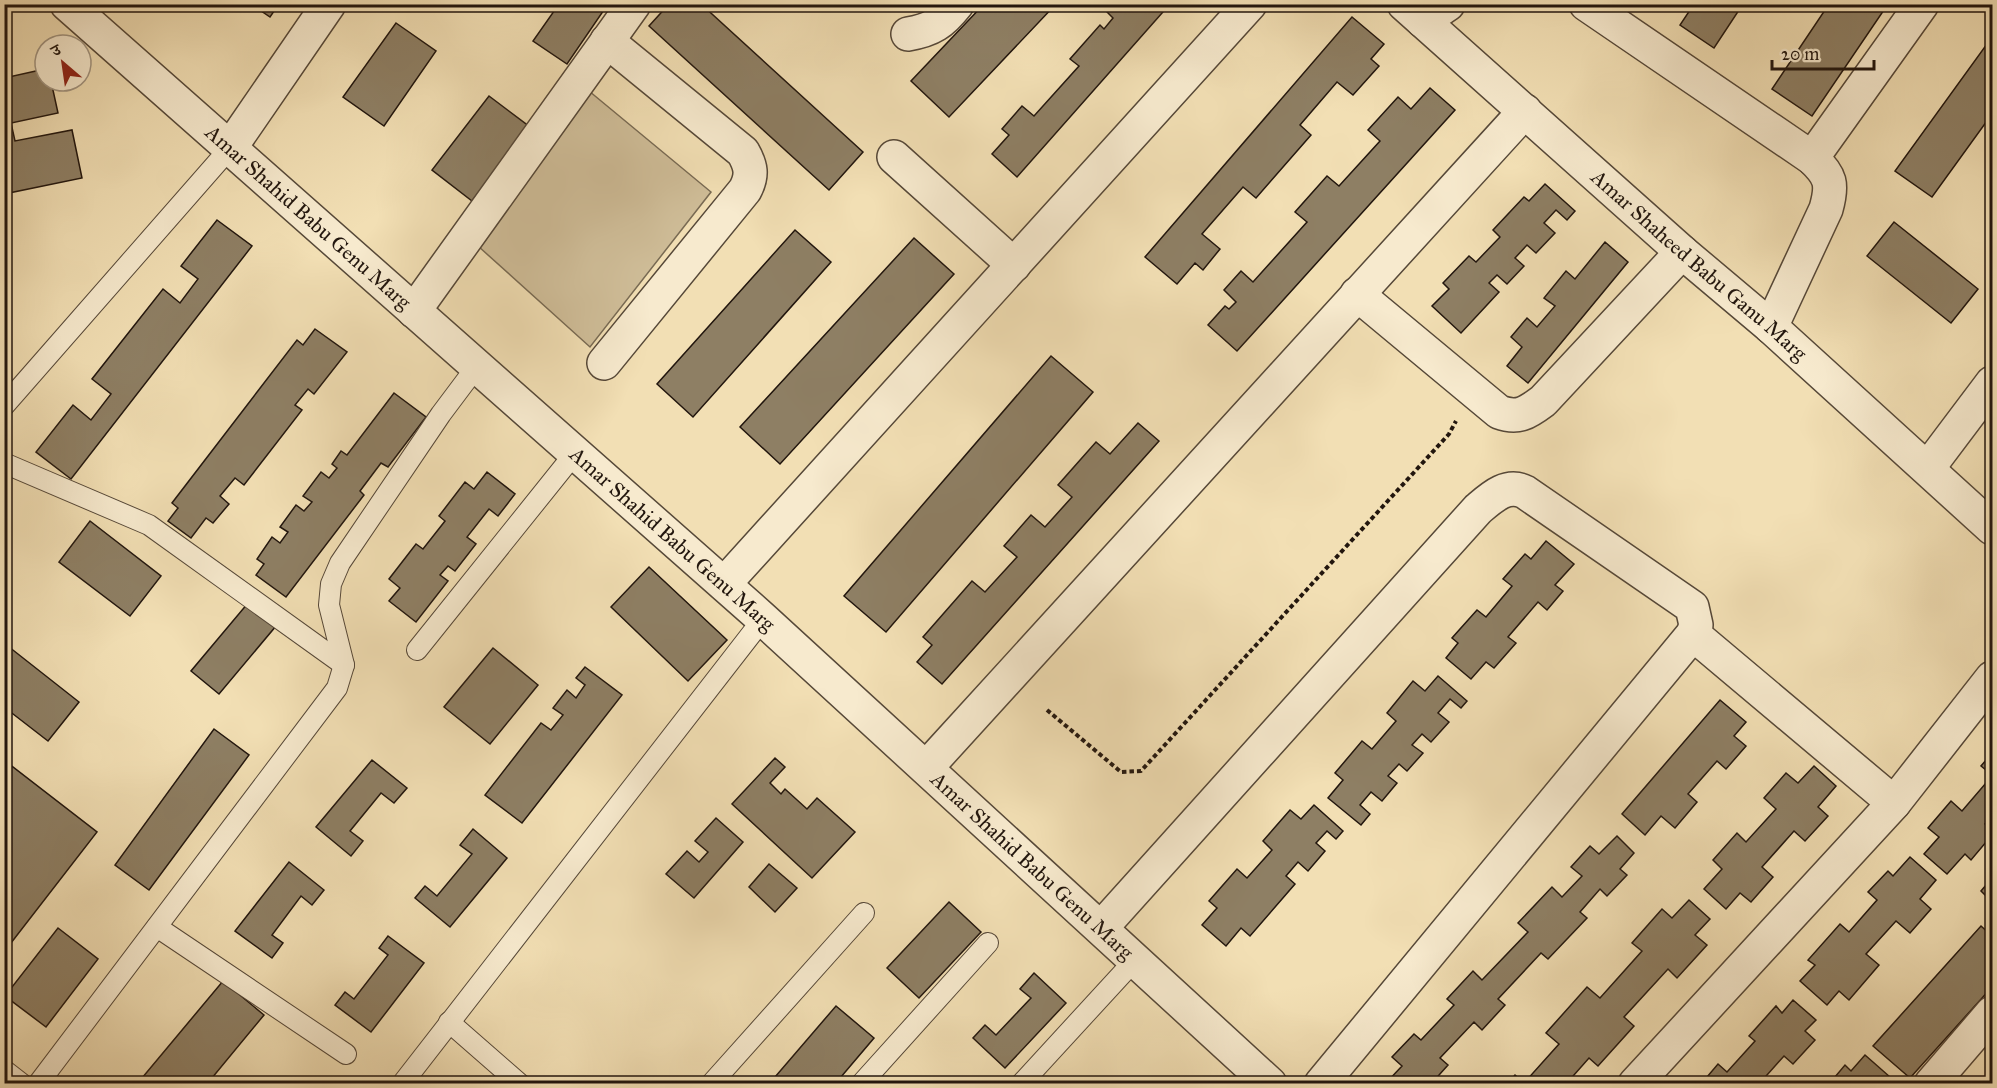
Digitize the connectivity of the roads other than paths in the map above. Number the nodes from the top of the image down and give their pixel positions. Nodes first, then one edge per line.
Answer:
1 (67, 4) edge
2 (329, 4) edge
3 (634, 4) edge
4 (957, 4) edge
5 (1250, 4) edge
6 (1922, 4) edge
7 (1595, 7) edge
8 (1425, 10) edge
9 (908, 34) dead end
10 (607, 41) junction
11 (1525, 111) junction
12 (230, 148) junction
13 (894, 157) dead end
14 (1812, 158) junction
15 (1682, 252) junction
16 (1014, 265) junction
17 (1357, 294) junction
18 (414, 310) junction
19 (1772, 327) junction
20 (604, 363) dead end
21 (477, 366) junction
22 (1992, 383) edge
23 (4, 406) edge
24 (574, 453) junction
25 (4, 463) edge
26 (1928, 468) junction
27 (1992, 528) edge
28 (724, 584) junction
29 (763, 619) junction
30 (1693, 634) junction
31 (417, 650) dead end
32 (344, 665) junction
33 (1992, 678) edge
34 (926, 768) junction
35 (1894, 802) junction
36 (864, 913) dead end
37 (157, 927) junction
38 (1101, 928) junction
39 (988, 943) dead end
40 (1134, 961) junction
41 (1992, 1013) edge
42 (449, 1022) junction
43 (346, 1054) dead end
44 (4, 1070) edge
45 (22, 1083) edge
46 (38, 1083) edge
47 (402, 1083) edge
48 (520, 1083) edge
49 (711, 1083) edge
50 (861, 1083) edge
51 (1021, 1083) edge
52 (1270, 1083) edge
53 (1321, 1083) edge
54 (1635, 1083) edge
55 (1931, 1083) edge

1 - 12 street, Amar Shahid Babu Genu Marg
2 - 12 street
3 - 10 street
4 - 9 street
5 - 16 street
6 - 14 street
7 - 14 street
8 - 11 street, Amar Shaheed Babu Ganu Marg
10 - 18 street
10 - 20 street
11 - 15 street, Amar Shaheed Babu Ganu Marg
11 - 17 street
12 - 18 street, Amar Shahid Babu Genu Marg
12 - 23 lane
13 - 16 street
14 - 19 street
15 - 17 street
15 - 19 street, Amar Shaheed Babu Ganu Marg
16 - 28 street
17 - 34 street
18 - 21 street, Amar Shahid Babu Genu Marg
19 - 26 street, Amar Shaheed Babu Ganu Marg
21 - 24 street, Amar Shahid Babu Genu Marg
21 - 32 lane
22 - 26 street
24 - 28 street, Amar Shahid Babu Genu Marg
24 - 31 lane
25 - 32 lane
26 - 27 street, Amar Shaheed Babu Ganu Marg
28 - 29 street, Amar Shahid Babu Genu Marg
29 - 34 street, Amar Shahid Babu Genu Marg
29 - 42 lane
30 - 35 street
30 - 38 street
30 - 53 street
32 - 37 lane
33 - 35 street
34 - 38 street, Amar Shahid Babu Genu Marg
35 - 54 street
36 - 49 lane
37 - 43 lane
37 - 46 lane
38 - 40 street, Amar Shahid Babu Genu Marg
39 - 50 lane
40 - 51 lane
40 - 52 street, Amar Shahid Babu Genu Marg
41 - 55 street
42 - 47 lane
42 - 48 lane
44 - 45 lane

